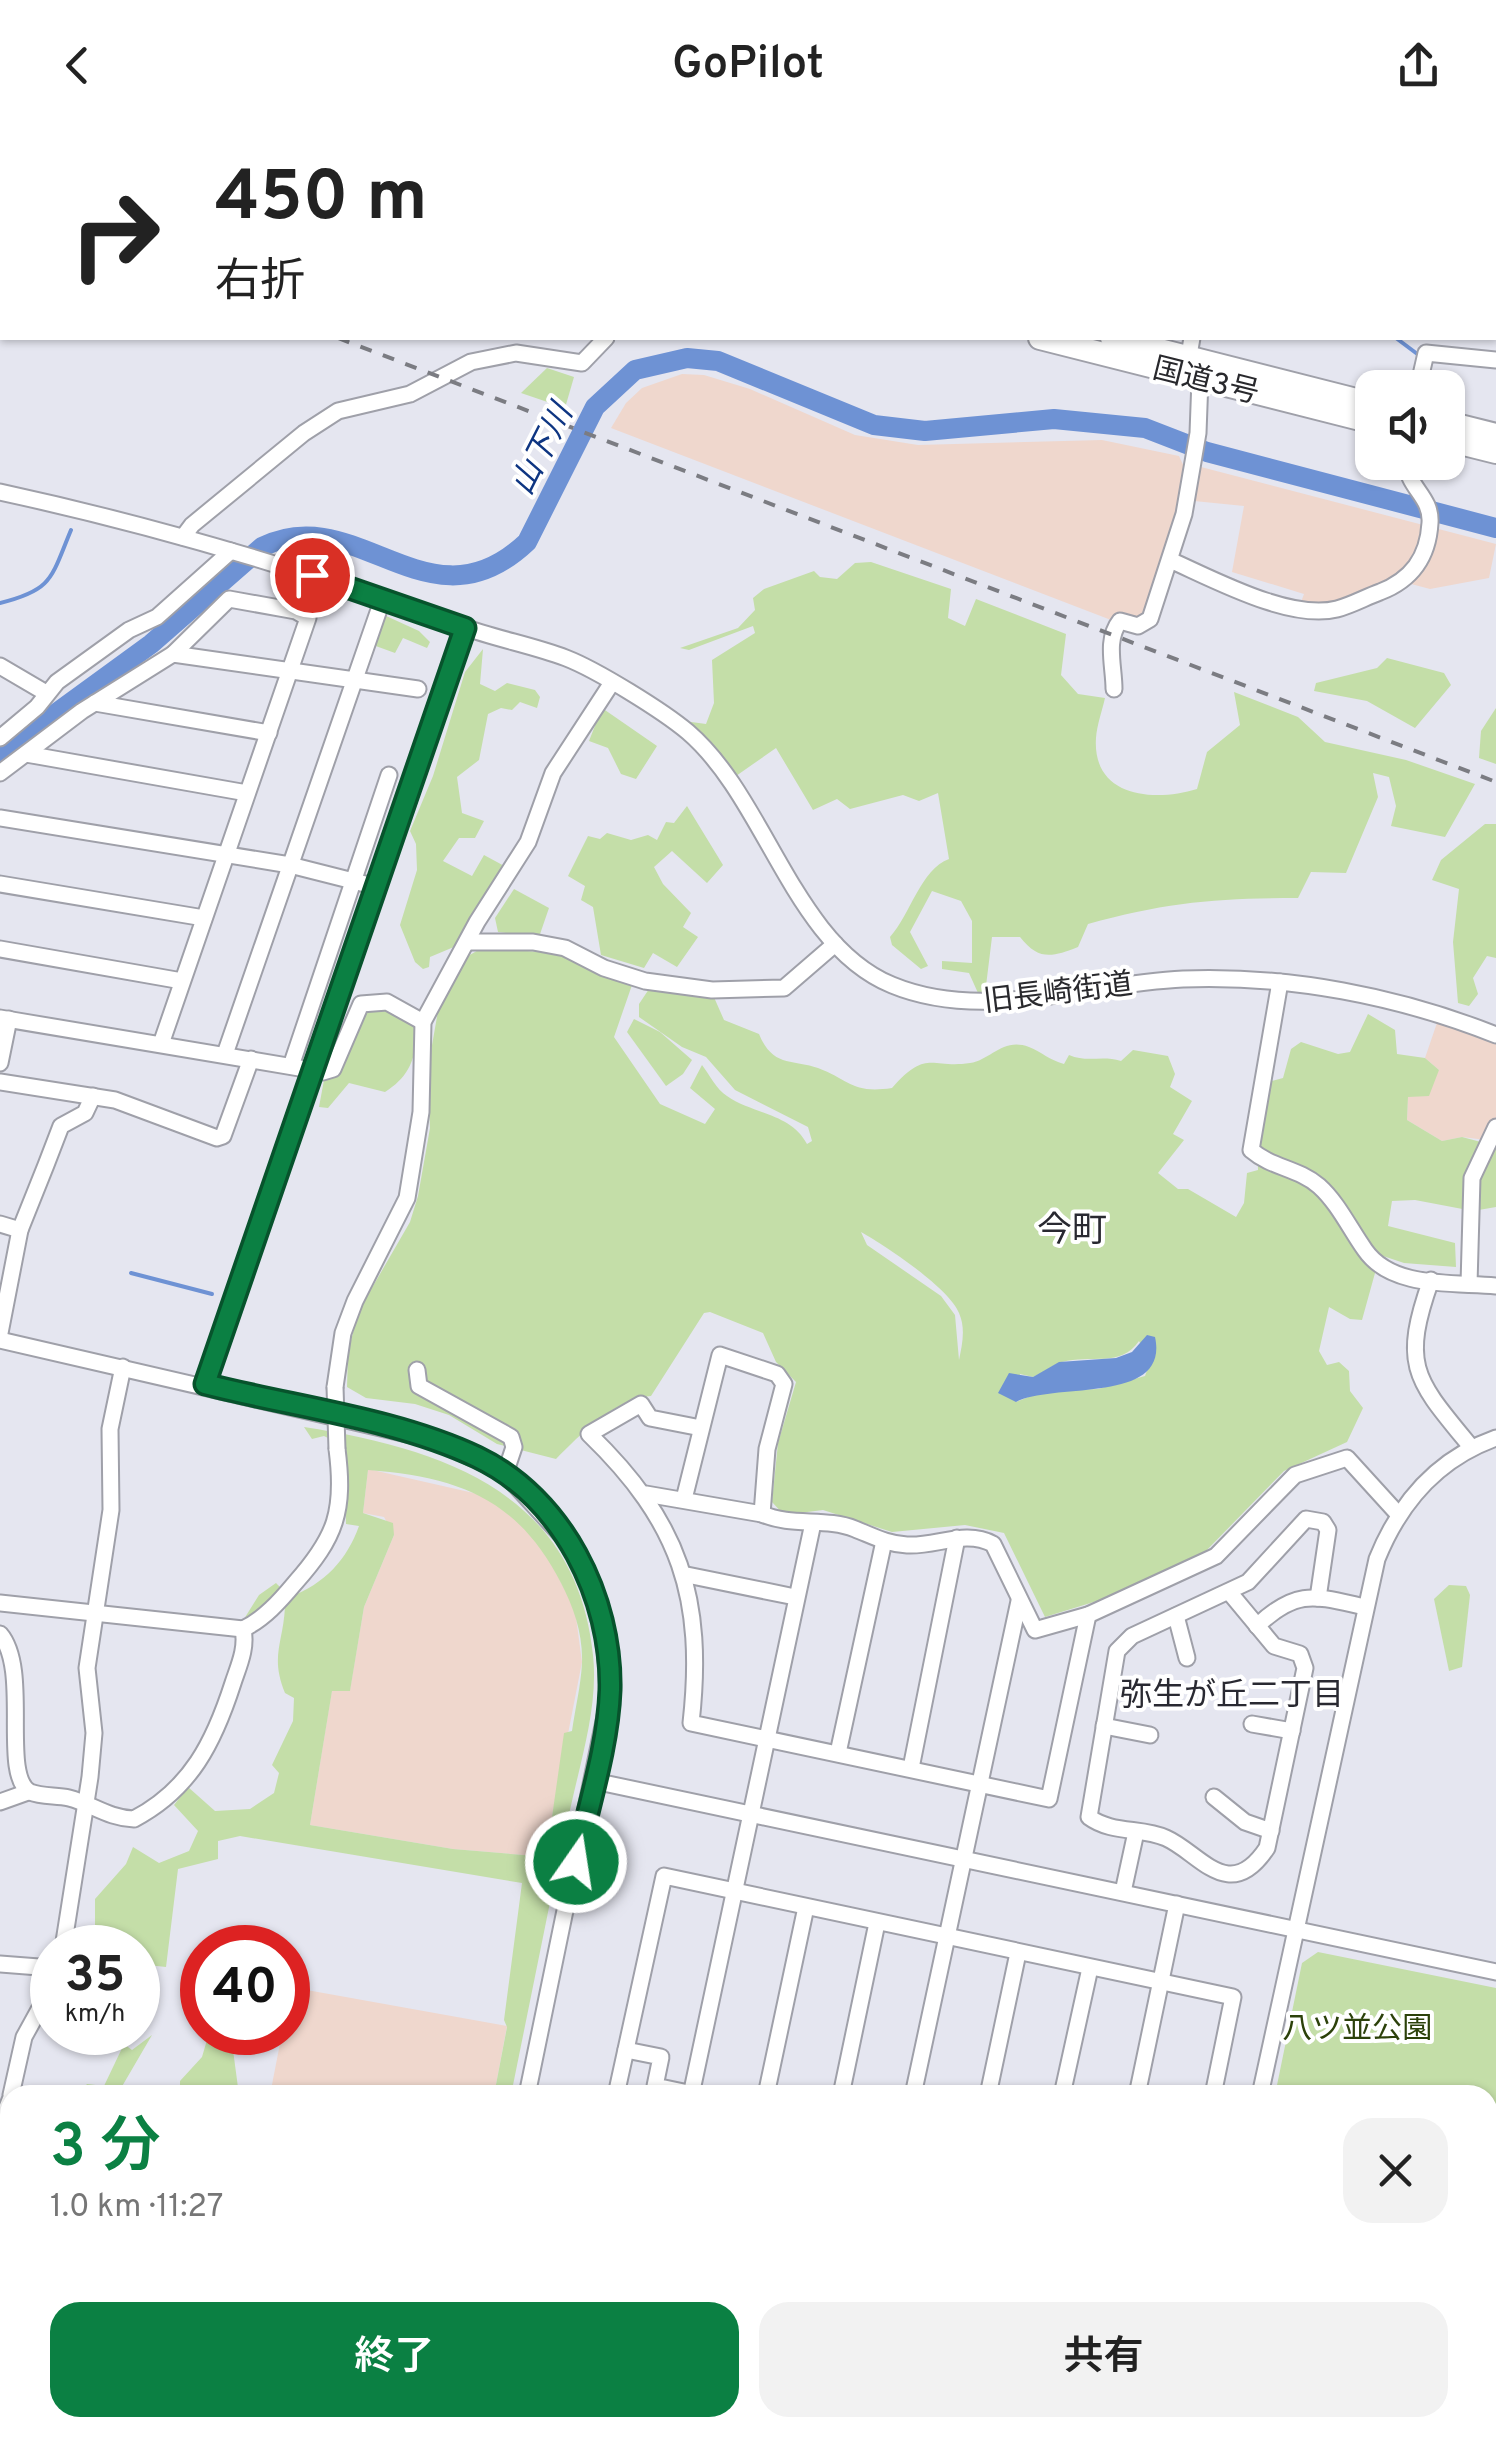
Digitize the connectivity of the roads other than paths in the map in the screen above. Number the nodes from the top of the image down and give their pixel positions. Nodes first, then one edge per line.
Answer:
1 (604, 340) edge
2 (1048, 340) edge
3 (1132, 340) edge
4 (1190, 346) edge
5 (1496, 360) edge
6 (1422, 370) edge
7 (1200, 379) junction
8 (1355, 399) edge
9 (1355, 418) edge
10 (1465, 427) edge
11 (1496, 435) edge
12 (1465, 444) edge
13 (1496, 452) edge
14 (1412, 480) edge
15 (0, 492) edge
16 (182, 537) junction
17 (234, 552) junction
18 (1170, 560) junction
19 (383, 598) junction
20 (465, 628) junction
21 (173, 654) junction
22 (0, 666) edge
23 (291, 671) junction
24 (354, 679) junction
25 (611, 684) junction
26 (418, 689) dead end
27 (1114, 690) dead end
28 (46, 693) junction
29 (96, 703) junction
30 (269, 733) junction
31 (0, 738) edge
32 (26, 754) junction
33 (0, 773) edge
34 (389, 776) dead end
35 (247, 793) junction
36 (0, 818) edge
37 (226, 856) junction
38 (290, 866) junction
39 (354, 880) junction
40 (0, 884) edge
41 (373, 886) junction
42 (204, 918) junction
43 (468, 942) junction
44 (836, 944) junction
45 (0, 949) edge
46 (182, 981) junction
47 (1280, 982) junction
48 (4, 1018) edge
49 (423, 1022) junction
50 (1496, 1035) edge
51 (161, 1044) junction
52 (225, 1054) junction
53 (251, 1059) junction
54 (0, 1064) edge
55 (291, 1066) junction
56 (312, 1070) junction
57 (0, 1082) edge
58 (93, 1096) junction
59 (1496, 1128) edge
60 (0, 1224) edge
61 (20, 1230) junction
62 (1431, 1280) junction
63 (1469, 1284) junction
64 (1496, 1286) edge
65 (0, 1337) edge
66 (123, 1367) junction
67 (417, 1370) dead end
68 (205, 1384) junction
69 (701, 1428) junction
70 (1496, 1438) edge
71 (1471, 1447) junction
72 (505, 1474) junction
73 (646, 1494) junction
74 (684, 1498) junction
75 (762, 1514) junction
76 (1398, 1514) junction
77 (813, 1523) junction
78 (957, 1538) junction
79 (884, 1541) junction
80 (686, 1575) junction
81 (1230, 1593) junction
82 (795, 1598) junction
83 (1318, 1598) junction
84 (1019, 1601) junction
85 (0, 1604) edge
86 (1365, 1607) junction
87 (92, 1615) junction
88 (1088, 1615) junction
89 (1176, 1616) junction
90 (1258, 1626) junction
91 (243, 1629) junction
92 (0, 1634) edge
93 (1187, 1658) dead end
94 (1252, 1724) dead end
95 (1104, 1726) junction
96 (1292, 1731) junction
97 (1150, 1735) dead end
98 (768, 1738) junction
99 (838, 1753) junction
100 (911, 1768) junction
101 (594, 1782) junction
102 (980, 1782) junction
103 (28, 1792) junction
104 (1214, 1797) dead end
105 (0, 1802) edge
106 (85, 1804) junction
107 (752, 1815) junction
108 (1271, 1831) junction
109 (1136, 1832) junction
110 (963, 1858) junction
111 (734, 1892) junction
112 (1124, 1892) junction
113 (1177, 1904) junction
114 (806, 1907) junction
115 (877, 1923) junction
116 (67, 1925) edge
117 (1296, 1930) junction
118 (946, 1937) junction
119 (1018, 1953) junction
120 (0, 1964) edge
121 (30, 1966) edge
122 (1090, 1968) junction
123 (1496, 1972) edge
124 (1160, 1983) junction
125 (30, 2026) edge
126 (626, 2050) junction
127 (13, 2085) edge
128 (530, 2085) edge
129 (618, 2085) edge
130 (655, 2085) edge
131 (696, 2085) edge
132 (768, 2085) edge
133 (842, 2085) edge
134 (915, 2085) edge
135 (990, 2085) edge
136 (1064, 2085) edge
137 (1139, 2085) edge
138 (1214, 2085) edge
139 (1262, 2085) edge

1 - 16 street
2 - 7 highway, 国道3号
3 - 4 highway, 国道3号
4 - 7 street
4 - 8 highway, 国道3号
5 - 6 street
7 - 9 highway, 国道3号
7 - 18 street
10 - 11 highway
12 - 13 highway
14 - 18 street
15 - 16 street, 旧長崎街道
16 - 17 street, 旧長崎街道
17 - 19 street, 旧長崎街道
17 - 28 street
18 - 27 street
19 - 20 street, 旧長崎街道
19 - 24 street
20 - 25 street, 旧長崎街道
20 - 41 street
21 - 23 street
21 - 23 street
21 - 29 street
22 - 28 street
23 - 24 street
23 - 30 street
24 - 26 street
24 - 38 street
25 - 43 street
25 - 44 street, 旧長崎街道
28 - 31 street
29 - 30 street
29 - 32 street
30 - 35 street
32 - 33 street
32 - 35 street
34 - 39 street
35 - 37 street
36 - 37 street
37 - 38 street
37 - 42 street
38 - 39 street
38 - 52 street
39 - 41 street
39 - 55 street
40 - 42 street
41 - 56 street
42 - 46 street
43 - 44 street
43 - 49 street
44 - 47 street, 旧長崎街道
45 - 46 street
46 - 51 street
47 - 50 street, 旧長崎街道
47 - 62 street
48 - 51 street
48 - 54 street
49 - 56 street
49 - 91 street, bridge
51 - 52 street
52 - 53 street
53 - 55 street
53 - 58 street
55 - 56 street
56 - 68 street
57 - 58 street
58 - 61 street
59 - 63 street
60 - 61 street
61 - 65 street
62 - 63 street
62 - 71 street
63 - 64 street
65 - 66 street
66 - 68 street
66 - 87 street
67 - 72 street
68 - 72 street
69 - 73 street
69 - 74 street
69 - 75 street
70 - 71 street
71 - 76 street
72 - 101 street
73 - 74 street
73 - 80 street
74 - 75 street
75 - 77 street
76 - 86 street
76 - 88 street
77 - 79 street
77 - 82 street
78 - 79 street
78 - 84 street
78 - 100 street
79 - 99 street
80 - 82 street
80 - 98 street
81 - 83 street
81 - 89 street
81 - 90 street
82 - 98 street
83 - 86 street
83 - 90 street
84 - 88 street
84 - 102 street
85 - 87 street
86 - 117 street
87 - 91 street
87 - 106 street
88 - 102 street
89 - 93 street
89 - 95 street
90 - 96 street
91 - 106 street
92 - 103 street
94 - 96 street
95 - 97 street
95 - 109 street
96 - 108 street
98 - 99 street
98 - 107 street
99 - 100 street
100 - 102 street
101 - 107 street
101 - 128 street
102 - 110 street
103 - 105 street
103 - 106 street
104 - 108 street
106 - 116 street
107 - 110 street
107 - 111 street
108 - 109 street
109 - 112 street
110 - 112 street
110 - 118 street
111 - 114 street
111 - 126 street
111 - 131 street
112 - 113 street
113 - 117 street
113 - 124 street
114 - 115 street
114 - 132 street
115 - 118 street
115 - 133 street
117 - 123 street
117 - 139 street
118 - 119 street
118 - 134 street
119 - 122 street
119 - 135 street
120 - 121 street
122 - 124 street
122 - 136 street
124 - 137 street
124 - 138 street
125 - 127 street
126 - 129 street
126 - 130 street

